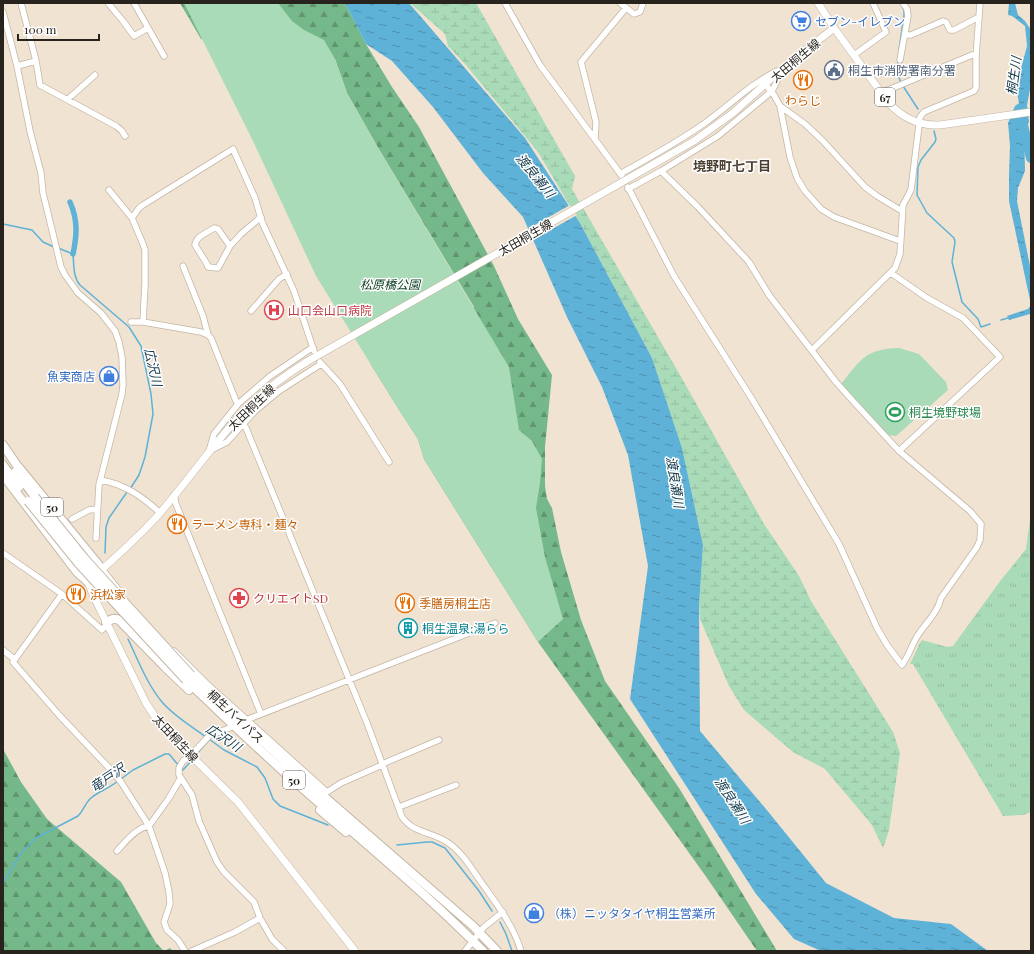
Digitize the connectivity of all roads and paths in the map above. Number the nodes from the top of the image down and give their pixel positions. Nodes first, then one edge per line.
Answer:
1 (21, 3) edge
2 (108, 3) edge
3 (134, 3) edge
4 (505, 3) edge
5 (620, 3) edge
6 (643, 3) edge
7 (818, 3) edge
8 (873, 3) edge
9 (903, 3) edge
10 (980, 3) edge
11 (626, 8) junction
12 (3, 12) edge
13 (979, 17) junction
14 (148, 28) junction
15 (834, 28) junction
16 (906, 35) junction
17 (854, 55) junction
18 (164, 56) dead end
19 (976, 56) junction
20 (900, 60) dead end
21 (36, 62) junction
22 (17, 66) junction
23 (784, 67) junction
24 (95, 75) dead end
25 (763, 82) junction
26 (772, 91) junction
27 (881, 93) junction
28 (68, 99) junction
29 (780, 106) junction
30 (1031, 112) edge
31 (918, 123) junction
32 (125, 136) dead end
33 (595, 139) junction
34 (661, 171) junction
35 (109, 190) dead end
36 (902, 211) junction
37 (261, 217) junction
38 (132, 218) junction
39 (900, 241) junction
40 (230, 246) junction
41 (183, 266) dead end
42 (891, 273) junction
43 (287, 274) junction
44 (251, 311) dead end
45 (131, 322) dead end
46 (143, 322) junction
47 (208, 335) junction
48 (812, 350) junction
49 (238, 404) junction
50 (243, 424) junction
51 (3, 445) edge
52 (209, 451) junction
53 (899, 451) junction
54 (3, 453) edge
55 (389, 462) dead end
56 (3, 464) edge
57 (3, 475) edge
58 (100, 480) junction
59 (174, 495) junction
60 (32, 499) junction
61 (97, 509) junction
62 (160, 513) junction
63 (72, 519) dead end
64 (96, 538) dead end
65 (3, 553) edge
66 (102, 569) junction
67 (88, 582) junction
68 (62, 594) junction
69 (106, 622) junction
70 (495, 622) dead end
71 (3, 650) edge
72 (14, 659) junction
73 (189, 677) junction
74 (349, 679) junction
75 (262, 714) junction
76 (246, 720) junction
77 (230, 728) junction
78 (439, 740) dead end
79 (190, 755) junction
80 (382, 764) junction
81 (180, 779) junction
82 (456, 785) dead end
83 (327, 792) junction
84 (399, 807) junction
85 (149, 826) junction
86 (117, 851) dead end
87 (388, 852) junction
88 (404, 876) junction
89 (503, 912) junction
90 (260, 918) junction
91 (480, 933) junction
92 (473, 941) junction
93 (185, 951) edge
94 (192, 951) edge
95 (284, 951) edge
96 (355, 951) edge
97 (464, 951) edge
98 (483, 951) edge
99 (497, 951) edge
100 (521, 951) edge

1 - 21 street
2 - 14 street
3 - 14 street
4 - 33 street
5 - 11 street
6 - 11 street
7 - 15 main road, 67
8 - 17 street
9 - 16 street
10 - 13 street
11 - 33 street
12 - 22 street
13 - 16 street
13 - 19 street
14 - 18 street
15 - 17 main road, 67
15 - 23 main road, 太田桐生線
16 - 20 street
17 - 27 main road, 67
19 - 27 street
19 - 31 street
21 - 22 street
21 - 28 street
22 - 58 street
23 - 25 main road, 太田桐生線
23 - 26 street
24 - 28 street
25 - 26 street
25 - 33 street
25 - 52 main road, 太田桐生線, bridge
26 - 29 street
26 - 34 street
27 - 31 main road, 67
28 - 32 street
29 - 36 street
29 - 39 street
30 - 31 main road, 67
31 - 36 street
34 - 48 street
34 - 53 street
35 - 38 street
36 - 39 street
37 - 38 street
37 - 40 street
37 - 43 street
38 - 46 street
39 - 42 street
40 - 40 street
41 - 47 street
42 - 48 street
42 - 53 street
43 - 44 street
43 - 49 street
45 - 46 street
46 - 47 street
47 - 49 street
48 - 53 street
49 - 52 street
50 - 52 street
50 - 55 street
50 - 74 street
51 - 66 highway, 50
52 - 59 main road, 太田桐生線
54 - 60 highway, 桐生バイパス / 50
56 - 60 highway, 桐生バイパス / 50
57 - 67 highway, 50
58 - 61 street
58 - 62 street
59 - 62 main road, 太田桐生線
59 - 75 street
60 - 73 highway, 桐生バイパス / 50, bridge
61 - 63 street
61 - 64 street
62 - 66 main road, 太田桐生線
65 - 68 street
66 - 67 main road, 太田桐生線
66 - 76 street
67 - 69 main road, 太田桐生線
68 - 69 street
68 - 72 street
69 - 77 highway, 50
69 - 79 main road, 太田桐生線
70 - 74 street
71 - 72 street
72 - 85 street
73 - 87 highway, 桐生バイパス / 50
73 - 88 highway, 桐生バイパス / 50
74 - 75 street
74 - 80 street
75 - 76 street
76 - 83 street
77 - 79 street
77 - 88 highway, 50
78 - 80 street
79 - 81 street
79 - 96 main road, 太田桐生線
80 - 83 street
80 - 84 street
81 - 85 street
81 - 90 street
82 - 84 street
83 - 87 highway, 50
84 - 89 street
85 - 86 street
85 - 93 street
87 - 91 highway, 桐生バイパス / 50
88 - 92 highway, 桐生バイパス / 50
89 - 91 street
89 - 100 street
90 - 94 street
90 - 95 street
91 - 92 street
91 - 99 highway, 桐生バイパス / 50
92 - 97 street
92 - 98 highway, 桐生バイパス / 50

